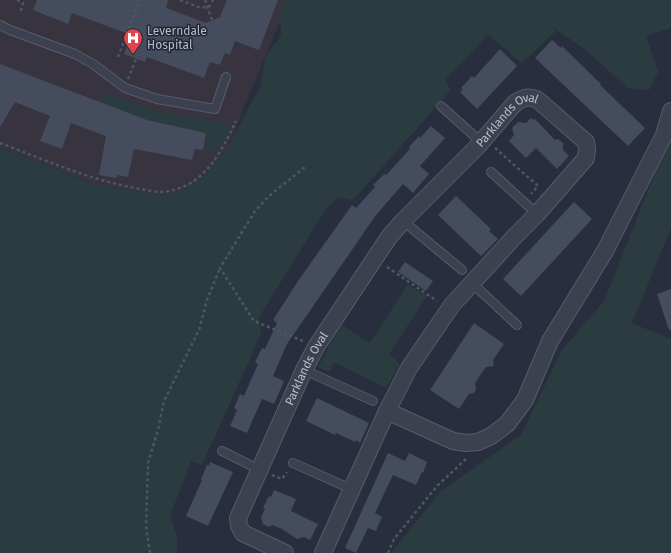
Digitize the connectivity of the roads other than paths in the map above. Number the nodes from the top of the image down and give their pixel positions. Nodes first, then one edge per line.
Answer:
1 (0, 25) edge
2 (226, 77) dead end
3 (441, 106) dead end
4 (671, 110) edge
5 (482, 140) junction
6 (491, 172) dead end
7 (537, 214) junction
8 (404, 221) junction
9 (462, 270) dead end
10 (472, 284) junction
11 (517, 325) dead end
12 (304, 370) junction
13 (373, 401) dead end
14 (386, 411) junction
15 (222, 451) dead end
16 (293, 463) road end
17 (260, 470) junction
18 (351, 489) junction
19 (285, 553) edge
20 (323, 553) edge

1 - 2 lane
3 - 5 lane
4 - 14 street
5 - 7 street, Parklands Oval
5 - 8 street, Parklands Oval
6 - 7 lane
7 - 10 street, Parklands Oval
8 - 9 lane
8 - 12 street, Parklands Oval
10 - 11 lane
10 - 14 street, Parklands Oval
12 - 13 lane
12 - 17 street, Parklands Oval
14 - 18 street, Parklands Oval
15 - 17 lane
16 - 18 lane
17 - 19 street, Parklands Oval
18 - 20 street, Parklands Oval

